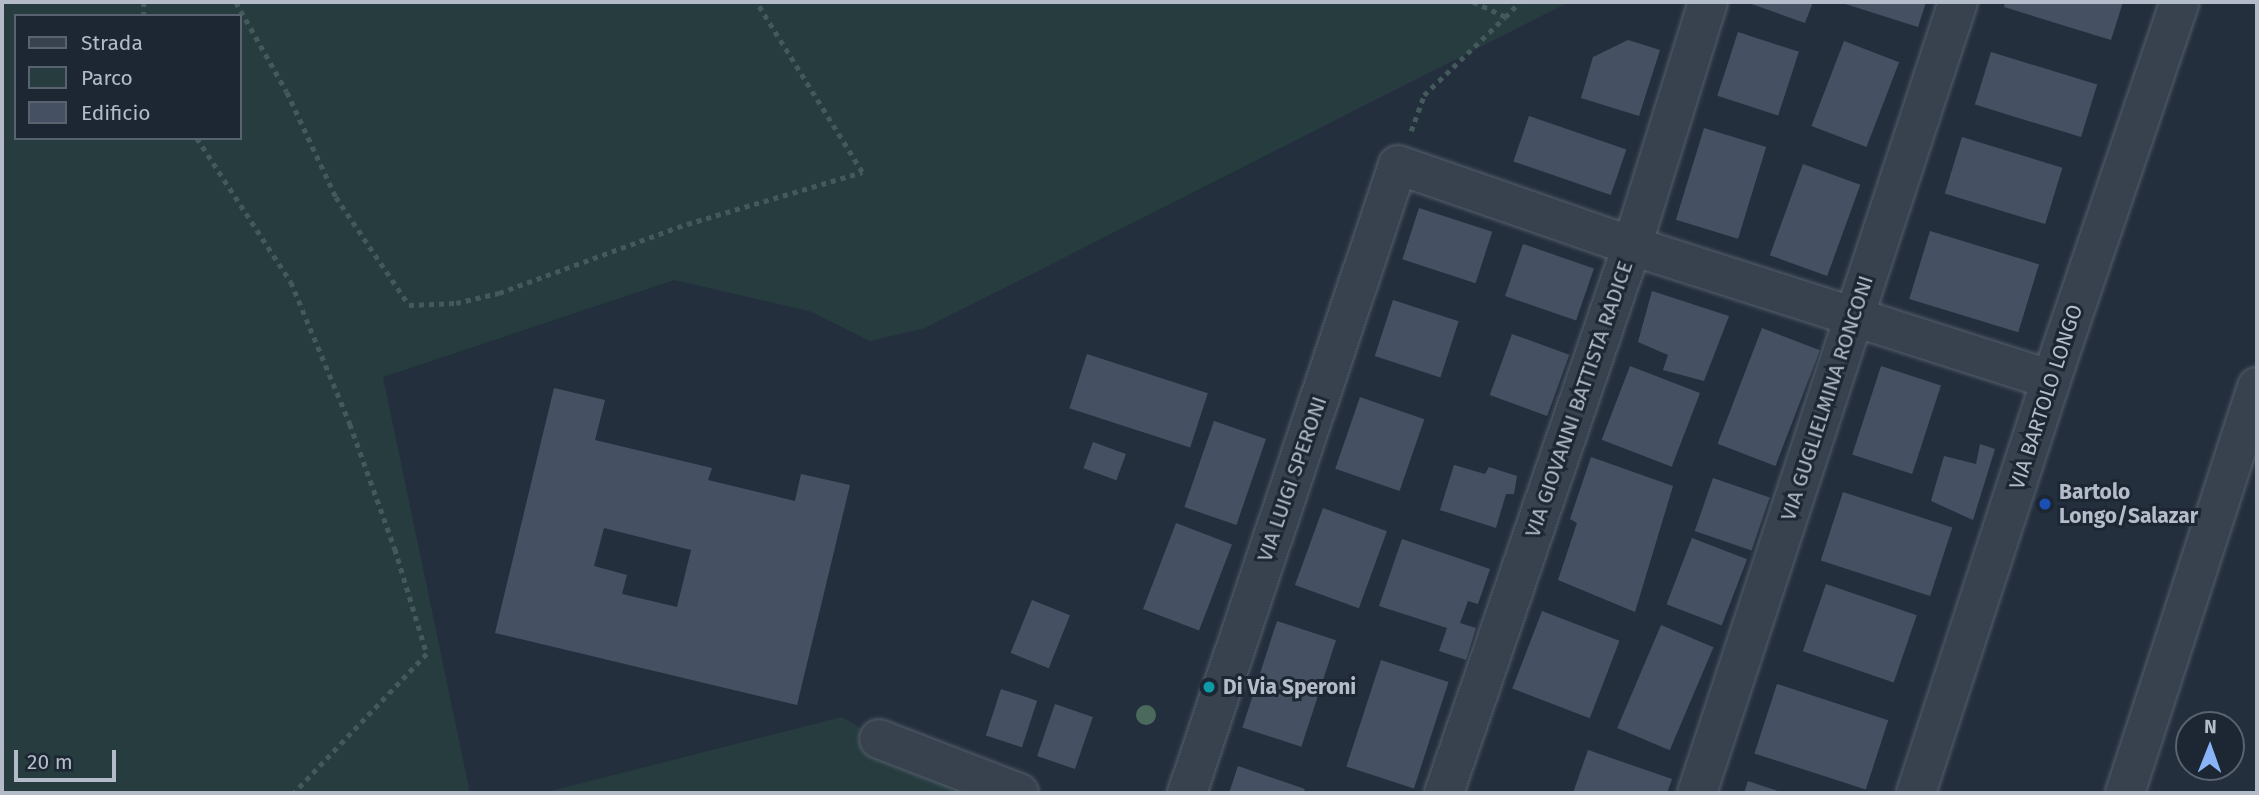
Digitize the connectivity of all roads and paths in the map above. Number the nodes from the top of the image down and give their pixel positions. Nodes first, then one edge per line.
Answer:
1 (236, 2) edge
2 (756, 2) edge
3 (1473, 2) edge
4 (1520, 2) edge
5 (1707, 2) edge
6 (1958, 2) edge
7 (2180, 2) edge
8 (1505, 18) junction
9 (198, 140) edge
10 (1398, 165) junction
11 (1632, 246) junction
12 (1854, 317) junction
13 (2051, 380) junction
14 (2257, 387) edge
15 (879, 739) dead end
16 (294, 793) edge
17 (1019, 793) edge
18 (1187, 793) edge
19 (1444, 793) edge
20 (1697, 793) edge
21 (1916, 793) edge
22 (2125, 793) edge

1 - 2 path
3 - 8 path
4 - 8 path
5 - 11 street, VIA GIOVANNI BATTISTA RADICE
6 - 12 street, VIA GUGLIELMINA RONCONI
7 - 13 street, VIA BARTOLO LONGO
8 - 10 path
9 - 16 path
10 - 11 street
10 - 18 street, VIA LUIGI SPERONI
11 - 12 street
11 - 19 street, VIA GIOVANNI BATTISTA RADICE
12 - 13 street
12 - 20 street, VIA GUGLIELMINA RONCONI
13 - 21 street, VIA BARTOLO LONGO
14 - 22 street
15 - 17 street

